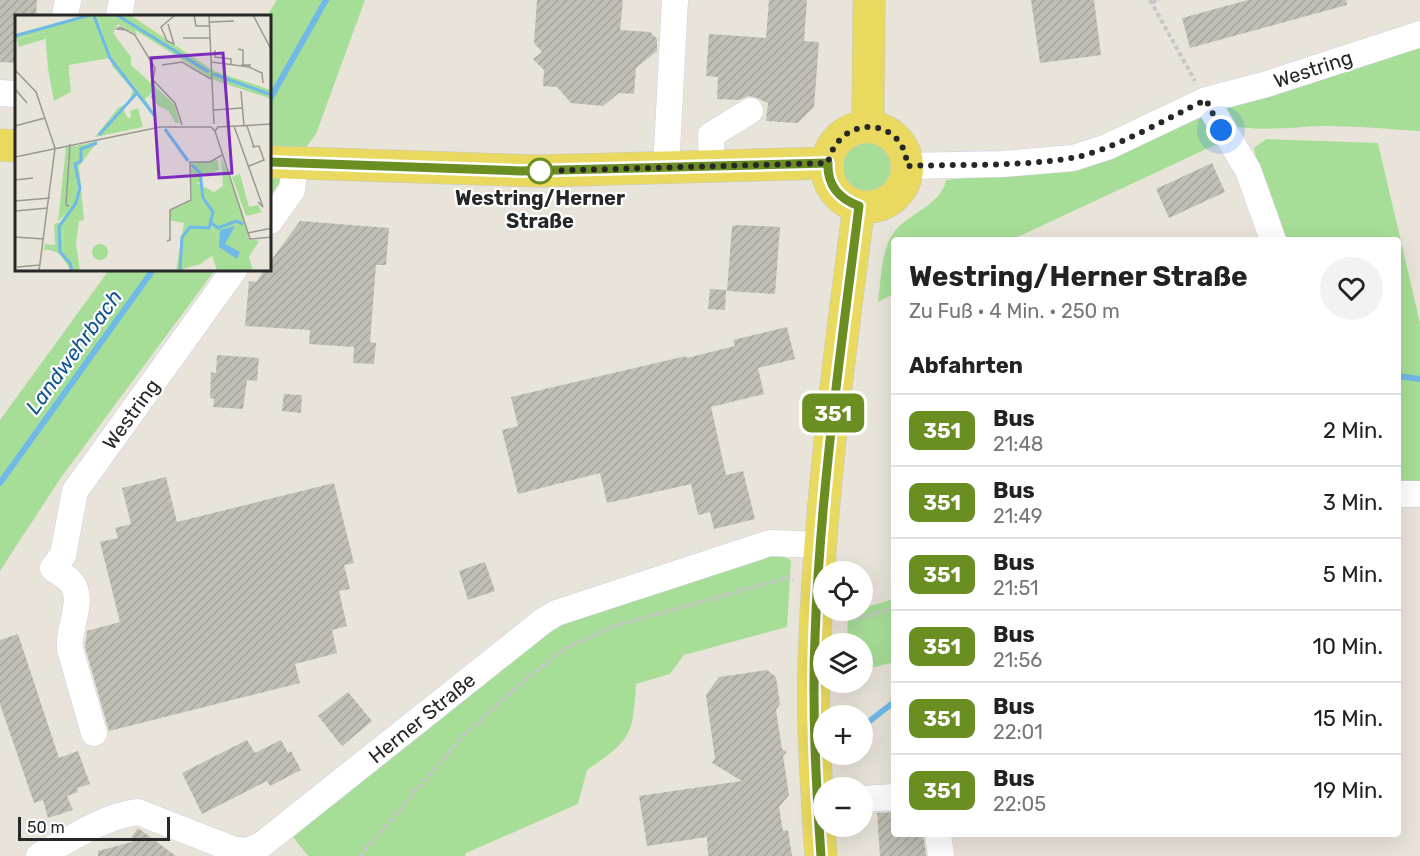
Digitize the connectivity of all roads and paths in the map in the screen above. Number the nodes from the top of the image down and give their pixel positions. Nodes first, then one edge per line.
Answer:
1 (68, 0) edge
2 (122, 0) edge
3 (675, 0) edge
4 (869, 0) edge
5 (1160, 0) edge
6 (1151, 1) edge
7 (65, 15) edge
8 (119, 15) edge
9 (1420, 34) edge
10 (0, 93) edge
11 (15, 94) edge
12 (1206, 100) junction
13 (750, 111) dead end
14 (868, 126) junction
15 (0, 145) edge
16 (15, 146) edge
17 (281, 163) edge
18 (828, 163) junction
19 (907, 166) junction
20 (666, 168) junction
21 (712, 168) junction
22 (859, 206) junction
23 (272, 218) edge
24 (1272, 237) edge
25 (233, 272) edge
26 (1401, 494) edge
27 (1420, 494) edge
28 (821, 545) junction
29 (823, 561) edge
30 (813, 593) edge
31 (891, 609) edge
32 (873, 614) edge
33 (824, 621) edge
34 (94, 733) dead end
35 (819, 777) edge
36 (891, 797) edge
37 (873, 798) edge
38 (821, 837) edge
39 (938, 837) edge
40 (39, 856) edge
41 (360, 856) edge
42 (821, 856) edge
43 (941, 856) edge

1 - 7 street
2 - 8 street
3 - 20 street
4 - 14 main road
5 - 6 path
6 - 12 path
9 - 12 street, Westring
10 - 11 street
12 - 19 street, Westring
12 - 24 street
13 - 21 street
14 - 18 main road
14 - 19 main road
15 - 16 main road
17 - 20 main road
17 - 23 street
18 - 21 main road
18 - 22 main road
19 - 22 main road
20 - 21 main road
22 - 28 main road
25 - 34 street, Westring
26 - 27 street
28 - 29 main road
28 - 40 street, Herner Straße
30 - 41 path
31 - 32 path
33 - 35 main road
36 - 37 street
38 - 42 main road
39 - 43 street

